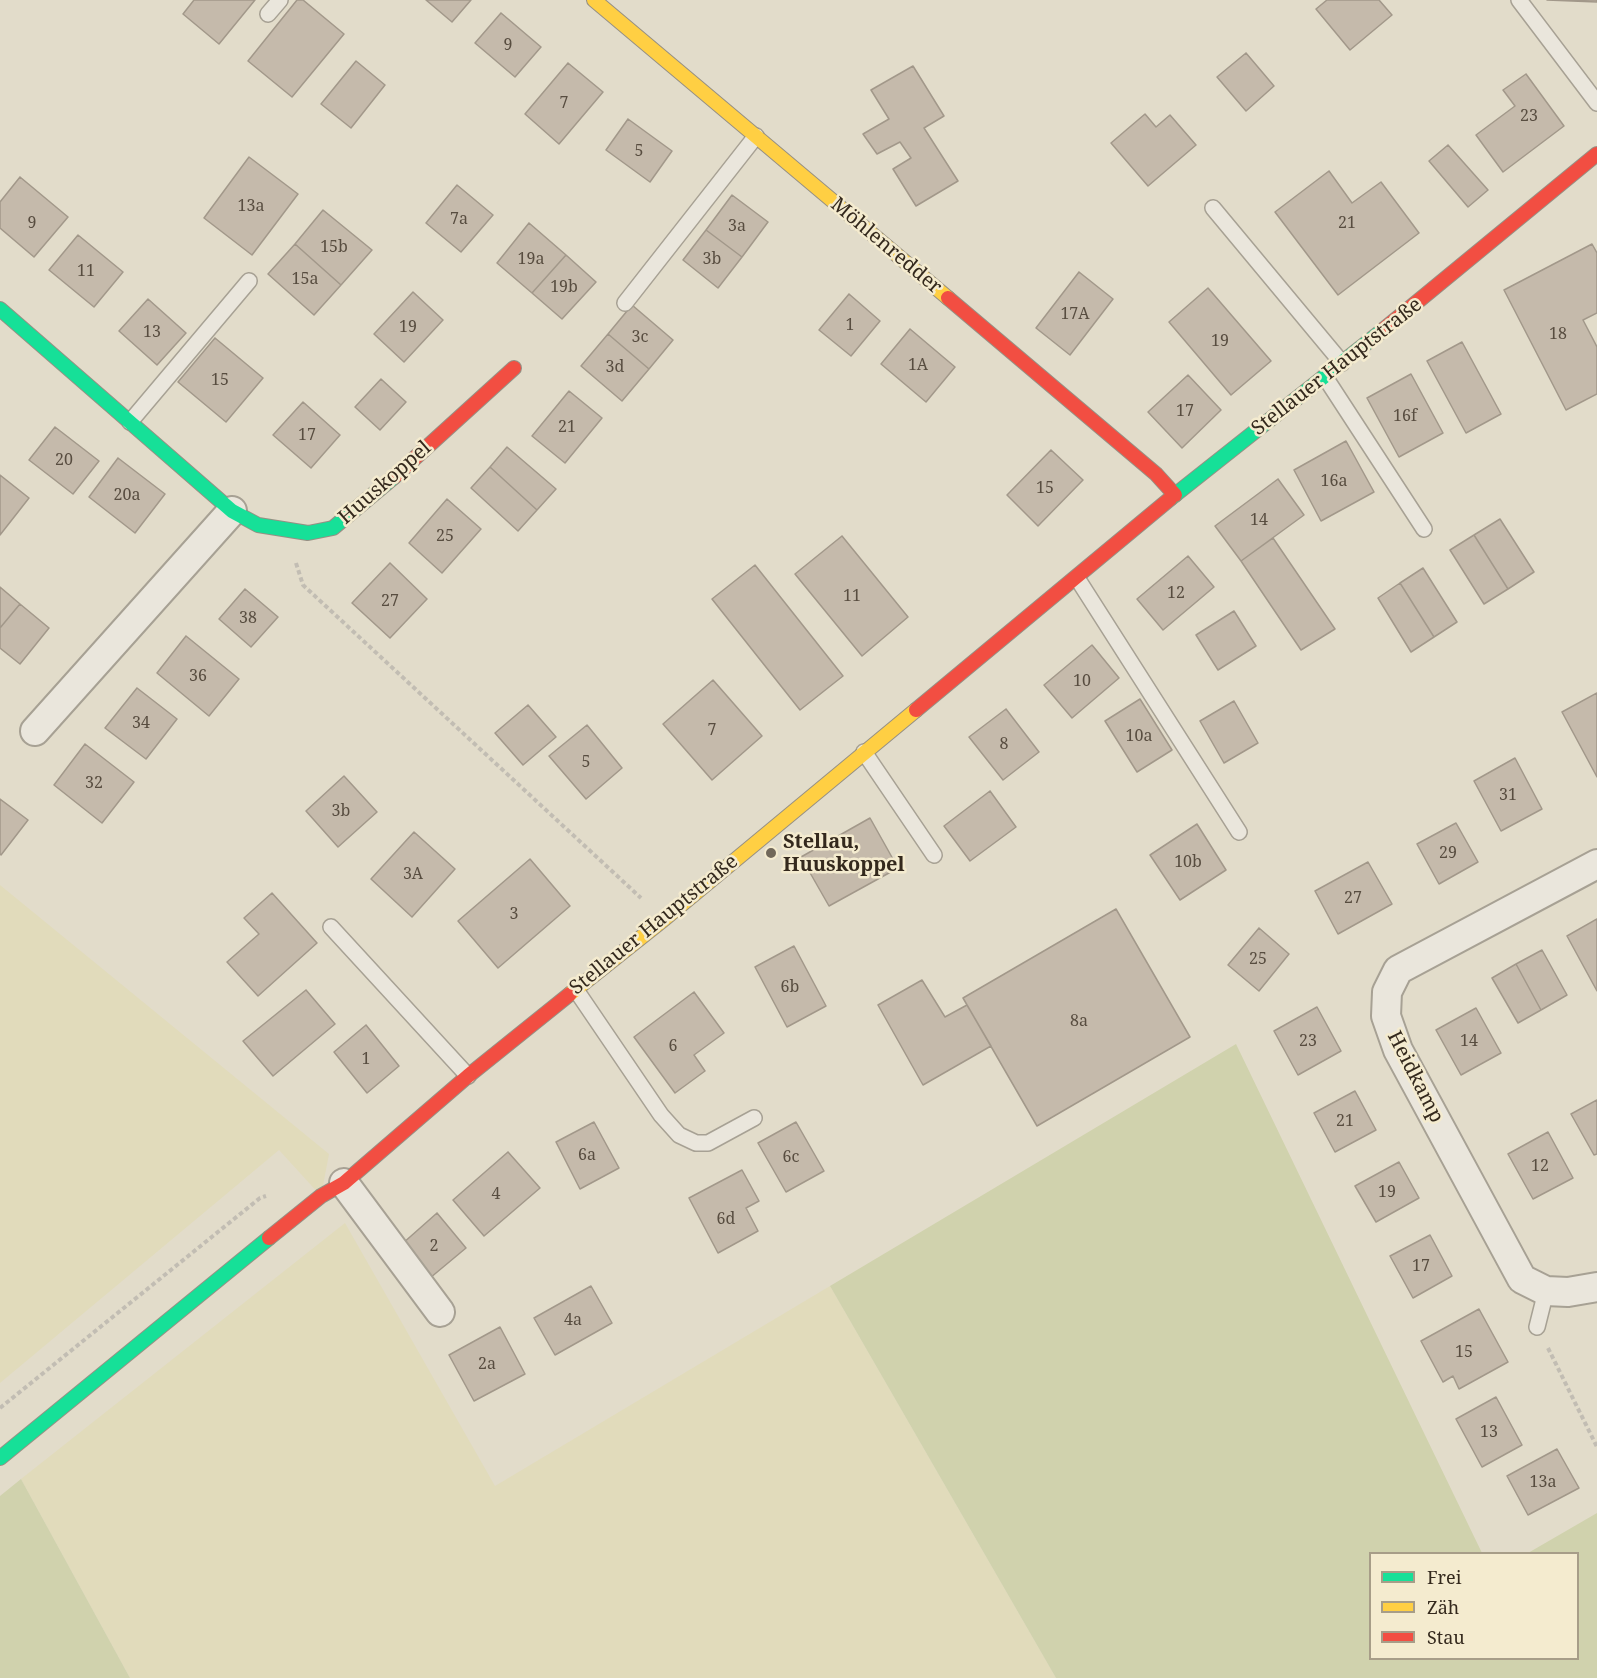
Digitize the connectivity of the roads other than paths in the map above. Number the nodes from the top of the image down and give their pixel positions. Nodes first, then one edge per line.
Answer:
1 (280, 0) edge
2 (594, 0) edge
3 (1519, 0) edge
4 (268, 14) dead end
5 (1597, 103) edge
6 (756, 136) junction
7 (1597, 154) edge
8 (1213, 207) dead end
9 (249, 281) dead end
10 (625, 303) dead end
11 (0, 309) edge
12 (1342, 363) junction
13 (514, 368) dead end
14 (1325, 377) junction
15 (130, 422) junction
16 (1175, 495) junction
17 (232, 511) junction
18 (1424, 529) dead end
19 (1077, 578) junction
20 (35, 731) dead end
21 (864, 752) junction
22 (1239, 832) dead end
23 (934, 855) dead end
24 (1597, 864) edge
25 (331, 927) dead end
26 (576, 990) junction
27 (468, 1076) junction
28 (754, 1118) dead end
29 (333, 1189) junction
30 (1597, 1287) edge
31 (1546, 1291) junction
32 (440, 1312) dead end
33 (1537, 1327) road end
34 (0, 1458) edge

1 - 4 lane
2 - 6 street, Möhlenredder
3 - 5 lane
6 - 10 lane
6 - 16 street, Möhlenredder
7 - 12 street, Stellauer Hauptstraße
8 - 12 lane
9 - 15 lane
11 - 15 street, Huuskoppel
12 - 14 street, Stellauer Hauptstraße
13 - 17 street, Huuskoppel
14 - 16 street, Stellauer Hauptstraße
14 - 18 lane
15 - 17 street, Huuskoppel
16 - 19 street, Stellauer Hauptstraße
17 - 20 street
19 - 21 street, Stellauer Hauptstraße
19 - 22 lane
21 - 23 lane
21 - 26 street, Stellauer Hauptstraße
24 - 31 street, Heidkamp
25 - 27 lane
26 - 27 street, Stellauer Hauptstraße
26 - 28 lane
27 - 29 street, Stellauer Hauptstraße
29 - 32 street
29 - 34 street, Stellauer Hauptstraße
30 - 31 street
31 - 33 lane

